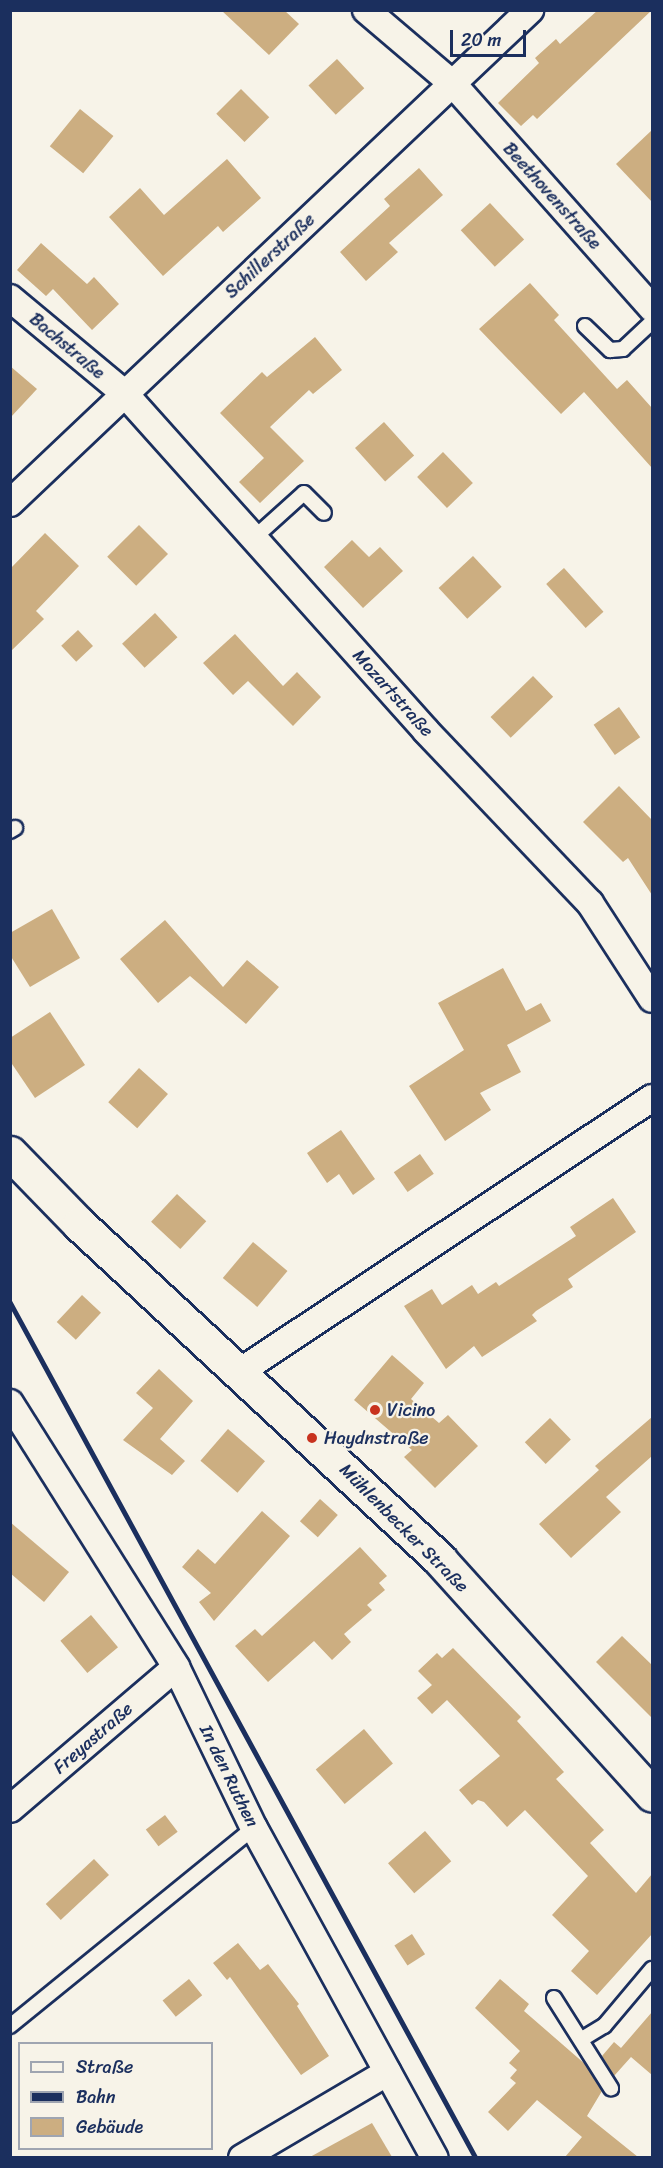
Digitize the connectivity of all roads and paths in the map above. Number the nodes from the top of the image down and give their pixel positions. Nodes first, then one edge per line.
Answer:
1 (366, 10) edge
2 (530, 10) edge
3 (453, 84) junction
4 (10, 298) edge
5 (652, 308) edge
6 (652, 322) edge
7 (585, 326) dead end
8 (124, 393) junction
9 (10, 503) edge
10 (324, 513) dead end
11 (254, 538) junction
12 (652, 999) edge
13 (652, 1098) edge
14 (10, 1153) edge
15 (241, 1371) junction
16 (10, 1403) edge
17 (176, 1667) junction
18 (652, 1795) edge
19 (10, 1809) edge
20 (254, 1828) junction
21 (652, 1969) edge
22 (554, 1998) dead end
23 (10, 2026) edge
24 (582, 2039) junction
25 (388, 2072) junction
26 (611, 2088) dead end
27 (242, 2157) edge
28 (435, 2157) edge

1 - 3 street, Beethovenstraße
2 - 3 street, Schillerstraße
3 - 5 street, Beethovenstraße
3 - 8 street, Schillerstraße
4 - 8 street, Bachstraße
6 - 7 lane
8 - 9 street, Schillerstraße
8 - 11 street, Mozartstraße
10 - 11 lane
11 - 12 street, Mozartstraße
13 - 15 street
14 - 15 main road, Mühlenbecker Straße
15 - 18 main road, Mühlenbecker Straße
16 - 17 street, In den Ruthen
17 - 19 street, Freyastraße
17 - 20 street, In den Ruthen
20 - 23 lane
20 - 25 street, In den Ruthen
21 - 24 lane
22 - 24 lane
24 - 26 lane
25 - 27 street
25 - 28 street, In den Ruthen

